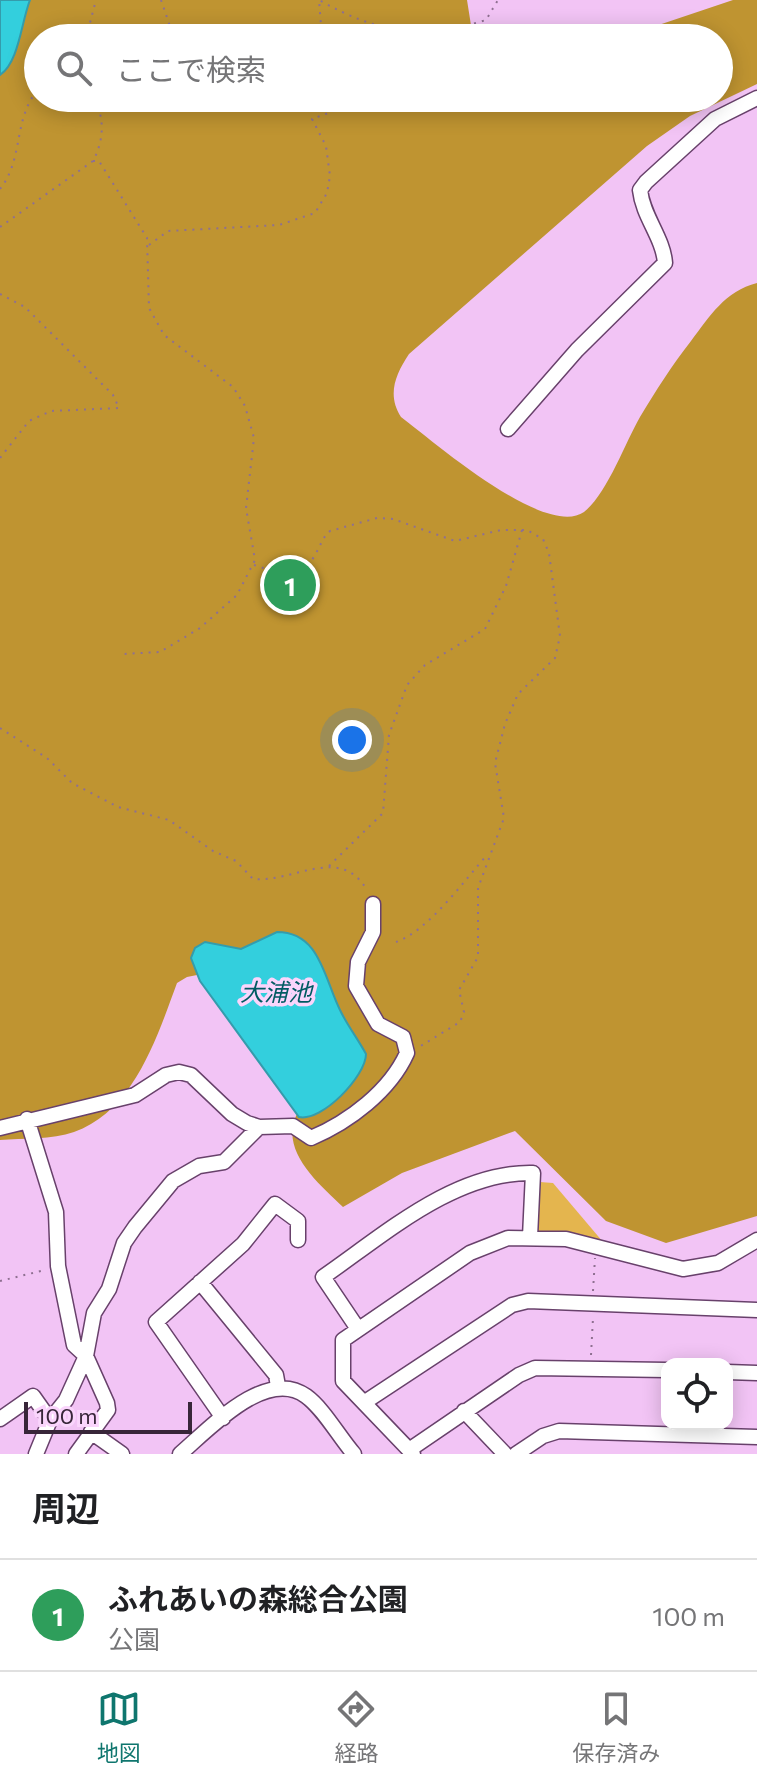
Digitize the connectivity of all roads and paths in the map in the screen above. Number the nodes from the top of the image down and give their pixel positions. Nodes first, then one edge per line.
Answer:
1 (96, 0) edge
2 (161, 0) edge
3 (498, 0) edge
4 (90, 24) edge
5 (169, 24) edge
6 (321, 24) edge
7 (368, 24) edge
8 (469, 24) edge
9 (757, 98) edge
10 (733, 110) edge
11 (25, 112) edge
12 (99, 112) edge
13 (331, 112) edge
14 (729, 112) edge
15 (93, 161) junction
16 (0, 189) edge
17 (0, 227) edge
18 (149, 245) junction
19 (0, 294) edge
20 (508, 429) dead end
21 (0, 458) edge
22 (522, 530) junction
23 (254, 565) junction
24 (123, 654) dead end
25 (0, 728) edge
26 (490, 851) junction
27 (328, 867) junction
28 (373, 904) joint
29 (396, 942) dead end
30 (407, 1053) junction
31 (27, 1119) junction
32 (259, 1127) junction
33 (0, 1128) edge
34 (530, 1237) junction
35 (298, 1240) dead end
36 (757, 1240) edge
37 (58, 1266) junction
38 (0, 1281) edge
39 (200, 1282) junction
40 (757, 1310) edge
41 (358, 1329) junction
42 (86, 1356) junction
43 (661, 1370) edge
44 (733, 1372) edge
45 (757, 1373) edge
46 (278, 1386) junction
47 (365, 1402) junction
48 (464, 1411) junction
49 (223, 1418) junction
50 (0, 1419) edge
51 (50, 1420) junction
52 (91, 1432) junction
53 (757, 1437) edge
54 (411, 1452) edge
55 (36, 1454) edge
56 (76, 1454) edge
57 (122, 1454) edge
58 (180, 1454) edge
59 (354, 1454) edge
60 (505, 1454) edge
61 (516, 1454) edge

1 - 4 path
2 - 5 path
3 - 8 path
6 - 7 path
9 - 10 street
11 - 16 path
12 - 15 path
13 - 18 path
14 - 20 street
15 - 17 path
15 - 18 path
18 - 23 path
19 - 21 path
22 - 23 path
22 - 26 path
22 - 27 path
23 - 24 path
25 - 27 path
26 - 29 path
26 - 30 path
27 - 28 path
28 - 30 street
30 - 32 street
31 - 32 street
31 - 33 street
31 - 37 street
32 - 42 street
34 - 36 street
34 - 41 street
34 - 41 street
35 - 39 street
37 - 38 path
37 - 42 street
39 - 46 street
39 - 49 street
40 - 47 street
41 - 47 street
42 - 51 street
42 - 52 street
43 - 48 street
44 - 45 street
46 - 49 street
46 - 59 street
47 - 54 street
48 - 54 street
48 - 60 street
49 - 58 street
50 - 51 street
51 - 55 street
52 - 56 street
52 - 57 street
53 - 61 street

